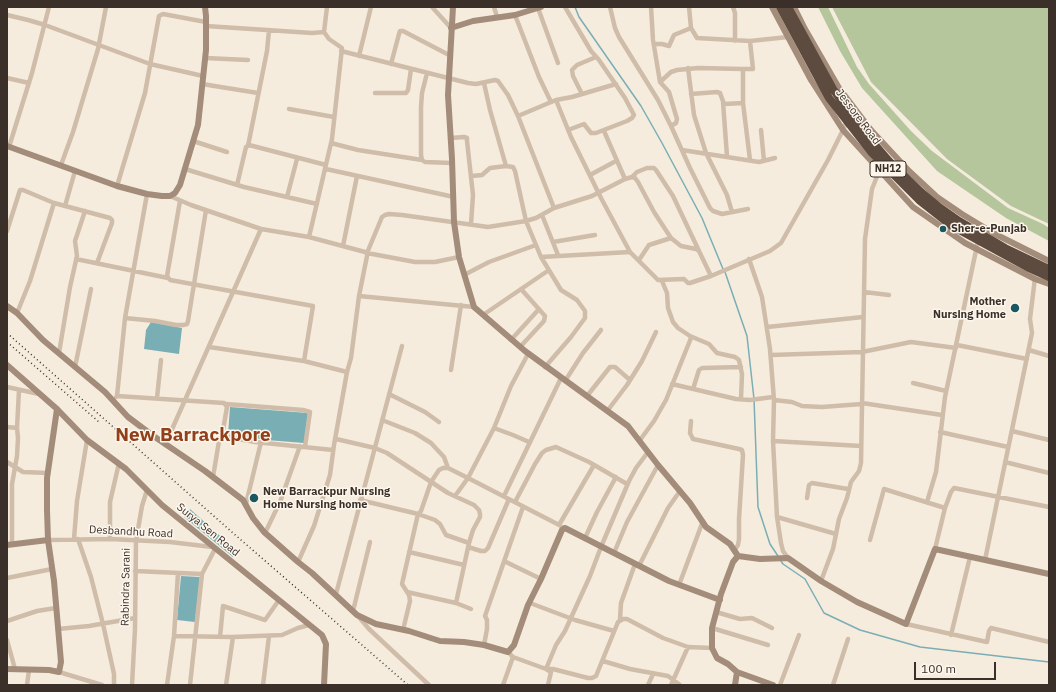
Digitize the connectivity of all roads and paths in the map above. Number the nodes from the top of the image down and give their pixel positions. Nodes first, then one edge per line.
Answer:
1 (49, 7) edge
2 (106, 7) edge
3 (205, 7) edge
4 (327, 7) edge
5 (371, 7) edge
6 (432, 7) edge
7 (453, 7) edge
8 (494, 7) edge
9 (540, 7) edge
10 (565, 7) edge
11 (610, 7) edge
12 (651, 7) edge
13 (689, 7) edge
14 (733, 7) edge
15 (772, 7) edge
16 (780, 7) edge
17 (788, 7) edge
18 (794, 7) edge
19 (530, 8) edge
20 (7, 15) edge
21 (515, 15) junction
22 (497, 17) junction
23 (206, 24) junction
24 (45, 25) junction
25 (451, 28) junction
26 (691, 28) junction
27 (269, 30) junction
28 (324, 32) junction
29 (788, 37) junction
30 (736, 41) junction
31 (750, 41) junction
32 (99, 44) junction
33 (654, 44) junction
34 (341, 51) junction
35 (359, 56) junction
36 (451, 56) junction
37 (596, 57) junction
38 (205, 58) junction
39 (248, 60) dead end
40 (558, 63) dead end
41 (150, 64) junction
42 (391, 64) junction
43 (688, 68) junction
44 (411, 69) junction
45 (743, 69) junction
46 (427, 73) junction
47 (203, 76) junction
48 (449, 77) junction
49 (7, 78) edge
50 (660, 82) junction
51 (29, 83) junction
52 (484, 83) junction
53 (202, 84) junction
54 (616, 84) junction
55 (258, 93) junction
56 (375, 93) dead end
57 (582, 94) junction
58 (691, 94) junction
59 (553, 101) junction
60 (723, 102) junction
61 (743, 103) junction
62 (289, 109) dead end
63 (518, 116) junction
64 (334, 117) junction
65 (846, 121) junction
66 (671, 126) junction
67 (568, 130) junction
68 (604, 130) junction
69 (761, 130) dead end
70 (844, 130) junction
71 (451, 138) junction
72 (193, 141) junction
73 (331, 143) junction
74 (248, 146) junction
75 (8, 147) edge
76 (682, 150) junction
77 (227, 152) dead end
78 (706, 153) junction
79 (727, 156) junction
80 (297, 158) junction
81 (775, 158) dead end
82 (422, 160) junction
83 (750, 160) junction
84 (616, 161) junction
85 (764, 161) junction
86 (452, 163) junction
87 (887, 163) junction
88 (61, 165) junction
89 (506, 166) junction
90 (326, 167) junction
91 (185, 169) junction
92 (75, 171) junction
93 (590, 175) junction
94 (357, 176) junction
95 (472, 176) junction
96 (632, 177) junction
97 (625, 179) junction
98 (237, 185) junction
99 (117, 186) junction
100 (599, 193) junction
101 (147, 194) junction
102 (170, 196) junction
103 (454, 196) junction
104 (287, 197) junction
105 (180, 201) junction
106 (54, 203) junction
107 (317, 204) junction
108 (65, 206) junction
109 (554, 208) junction
110 (748, 209) dead end
111 (206, 210) junction
112 (85, 211) junction
113 (732, 212) junction
114 (542, 215) junction
115 (526, 221) junction
116 (454, 222) junction
117 (471, 224) junction
118 (261, 229) junction
119 (7, 231) edge
120 (595, 235) dead end
121 (309, 237) junction
122 (671, 238) junction
123 (552, 242) junction
124 (536, 245) junction
125 (977, 245) junction
126 (343, 246) junction
127 (699, 251) junction
128 (630, 252) junction
129 (367, 253) junction
130 (558, 255) junction
131 (459, 257) junction
132 (541, 257) junction
133 (76, 259) junction
134 (749, 259) junction
135 (640, 260) junction
136 (1049, 260) edge
137 (97, 263) junction
138 (1049, 269) edge
139 (549, 270) junction
140 (134, 271) junction
141 (464, 275) junction
142 (1036, 275) junction
143 (711, 276) junction
144 (1049, 277) edge
145 (168, 278) junction
146 (662, 281) junction
147 (193, 284) junction
148 (1049, 284) edge
149 (91, 289) dead end
150 (521, 289) junction
151 (234, 291) junction
152 (864, 292) junction
153 (889, 295) dead end
154 (359, 296) junction
155 (461, 305) junction
156 (7, 306) edge
157 (474, 306) junction
158 (539, 309) junction
159 (18, 314) junction
160 (483, 315) junction
161 (863, 317) junction
162 (125, 318) junction
163 (767, 327) junction
164 (601, 330) dead end
165 (656, 332) dead end
166 (690, 336) junction
167 (511, 340) junction
168 (402, 346) dead end
169 (956, 346) junction
170 (209, 347) junction
171 (520, 347) junction
172 (1029, 350) junction
173 (862, 352) junction
174 (59, 353) junction
175 (528, 354) junction
176 (771, 355) junction
177 (1049, 356) edge
178 (1027, 359) junction
179 (161, 360) dead end
180 (304, 361) junction
181 (7, 365) edge
182 (75, 367) junction
183 (545, 367) junction
184 (740, 367) junction
185 (451, 370) dead end
186 (347, 372) junction
187 (563, 380) junction
188 (630, 380) junction
189 (913, 383) dead end
190 (672, 384) junction
191 (7, 387) edge
192 (693, 389) junction
193 (19, 390) junction
194 (946, 391) junction
195 (39, 394) junction
196 (388, 394) junction
197 (587, 396) junction
198 (115, 398) junction
199 (157, 398) junction
200 (773, 398) junction
201 (185, 400) junction
202 (741, 400) junction
203 (226, 404) junction
204 (862, 404) junction
205 (57, 409) junction
206 (608, 410) junction
207 (942, 415) junction
208 (382, 420) junction
209 (692, 421) dead end
210 (439, 422) dead end
211 (7, 427) edge
212 (17, 428) junction
213 (494, 428) junction
214 (1012, 431) junction
215 (940, 432) junction
216 (222, 436) junction
217 (336, 439) junction
218 (87, 440) junction
219 (640, 440) junction
220 (1049, 440) edge
221 (773, 441) junction
222 (261, 442) junction
223 (529, 442) junction
224 (166, 445) junction
225 (861, 446) junction
226 (302, 447) junction
227 (1008, 447) junction
228 (375, 448) junction
229 (334, 450) junction
230 (648, 452) junction
231 (7, 462) edge
232 (1005, 462) junction
233 (119, 463) junction
234 (594, 465) junction
235 (658, 465) junction
236 (15, 467) junction
237 (448, 468) junction
238 (48, 473) junction
239 (1049, 473) edge
240 (213, 477) junction
241 (616, 477) junction
242 (468, 478) junction
243 (431, 482) junction
244 (627, 484) junction
245 (848, 489) junction
246 (147, 490) junction
247 (680, 491) junction
248 (455, 496) junction
249 (504, 496) junction
250 (998, 496) junction
251 (807, 498) dead end
252 (509, 499) junction
253 (360, 500) junction
254 (515, 502) junction
255 (927, 502) junction
256 (246, 504) junction
257 (523, 507) junction
258 (1049, 507) edge
259 (945, 508) junction
260 (418, 514) junction
261 (777, 517) junction
262 (703, 521) junction
263 (559, 525) junction
264 (565, 528) junction
265 (265, 533) junction
266 (836, 534) junction
267 (585, 538) junction
268 (76, 539) junction
269 (110, 539) junction
270 (48, 540) junction
271 (870, 540) dead end
272 (136, 541) junction
273 (370, 542) dead end
274 (9, 545) edge
275 (469, 545) junction
276 (601, 547) junction
277 (214, 548) junction
278 (934, 549) junction
279 (409, 552) junction
280 (614, 553) junction
281 (736, 553) junction
282 (970, 557) junction
283 (788, 558) junction
284 (985, 560) junction
285 (504, 561) junction
286 (298, 562) junction
287 (464, 565) junction
288 (637, 565) junction
289 (52, 569) junction
290 (136, 571) junction
291 (178, 573) junction
292 (202, 574) junction
293 (1049, 574) edge
294 (7, 578) edge
295 (541, 579) junction
296 (821, 581) junction
297 (679, 585) junction
298 (407, 592) junction
299 (336, 594) junction
300 (279, 600) junction
301 (720, 600) junction
302 (456, 603) junction
303 (530, 603) junction
304 (56, 608) junction
305 (471, 609) dead end
306 (716, 612) junction
307 (355, 613) junction
308 (135, 618) junction
309 (571, 618) junction
310 (620, 619) junction
311 (7, 621) edge
312 (103, 624) junction
313 (906, 624) junction
314 (309, 625) junction
315 (712, 628) junction
316 (772, 628) dead end
317 (58, 629) junction
318 (403, 630) junction
319 (614, 631) junction
320 (799, 635) dead end
321 (951, 635) junction
322 (174, 636) junction
323 (196, 636) junction
324 (220, 636) junction
325 (269, 636) junction
326 (233, 637) junction
327 (848, 639) dead end
328 (7, 640) edge
329 (1049, 642) edge
330 (484, 645) junction
331 (768, 645) dead end
332 (688, 647) junction
333 (712, 648) junction
334 (510, 654) junction
335 (602, 661) junction
336 (7, 669) edge
337 (15, 669) junction
338 (546, 669) junction
339 (29, 670) junction
340 (59, 672) junction
341 (737, 672) junction
342 (653, 674) junction
343 (673, 680) junction
344 (27, 685) edge
345 (102, 685) edge
346 (114, 685) edge
347 (132, 685) edge
348 (167, 685) edge
349 (190, 685) edge
350 (226, 685) edge
351 (263, 685) edge
352 (324, 685) edge
353 (429, 685) edge
354 (503, 685) edge
355 (548, 685) edge
356 (648, 685) edge
357 (671, 685) edge
358 (680, 685) edge
359 (735, 685) edge
360 (773, 685) edge
361 (780, 685) edge
362 (833, 685) edge

1 - 24 street
2 - 32 street
3 - 23 street
4 - 28 street
5 - 35 street
6 - 25 street
7 - 25 street
8 - 22 street
9 - 19 street
9 - 40 street
10 - 37 street
11 - 66 street
12 - 33 street
13 - 26 street
14 - 30 street
15 - 29 street
16 - 65 highway, Jessore Road / NH12
17 - 87 highway, NH12
18 - 87 street
19 - 21 street
20 - 24 street
21 - 22 street
21 - 59 street
22 - 25 street
23 - 27 street
23 - 38 street
23 - 41 street
24 - 32 street
24 - 51 street
25 - 36 street
26 - 30 street
26 - 33 street
27 - 28 street
27 - 55 street
28 - 34 street
29 - 31 street
29 - 70 street
30 - 31 street
31 - 45 street
32 - 41 street
32 - 88 street
33 - 50 street
34 - 35 street
34 - 64 street
35 - 42 street
36 - 42 street
36 - 48 street
37 - 54 street
37 - 57 street
38 - 39 street
38 - 47 street
41 - 47 street
41 - 99 street
42 - 44 street
43 - 45 street
43 - 50 street
43 - 58 street
44 - 46 street
44 - 56 street
45 - 61 street
46 - 48 street
46 - 82 street
47 - 53 street
48 - 52 street
48 - 71 street
49 - 51 street
50 - 66 street
51 - 75 street
52 - 63 street
52 - 89 street
53 - 55 street
53 - 72 street
54 - 57 street
54 - 68 street
55 - 74 street
57 - 59 street
58 - 60 street
58 - 78 street
59 - 63 street
59 - 67 street
60 - 61 street
60 - 79 street
61 - 83 street
62 - 64 street
63 - 109 street
64 - 73 street
65 - 70 street
65 - 87 highway, Jessore Road / NH12
66 - 76 street
67 - 68 street
67 - 93 street
68 - 84 street
69 - 85 street
70 - 87 street
70 - 134 street
71 - 86 street
71 - 95 street
72 - 77 street
72 - 91 street
73 - 82 street
73 - 90 street
74 - 80 street
74 - 98 street
75 - 88 street
76 - 78 street
76 - 113 street
78 - 79 street
78 - 113 street
79 - 83 street
80 - 90 street
80 - 104 street
81 - 85 street
82 - 86 street
83 - 85 street
84 - 93 street
84 - 97 street
86 - 103 street
87 - 125 highway, Jessore Road / NH12
87 - 136 street
87 - 138 highway, NH12
87 - 152 street
88 - 92 street
89 - 95 street
89 - 115 street
90 - 94 street
90 - 107 street
91 - 98 street
91 - 102 street
92 - 99 street
92 - 108 street
93 - 100 street
94 - 103 street
94 - 126 street
95 - 117 street
96 - 97 street
96 - 122 street
96 - 127 street
97 - 100 street
98 - 104 street
99 - 101 street
100 - 109 street
100 - 128 street
101 - 102 street
101 - 140 street
102 - 105 street
103 - 116 street
104 - 107 street
105 - 111 street
105 - 145 street
106 - 108 street
106 - 119 street
106 - 159 street
107 - 121 street
108 - 112 street
109 - 114 street
110 - 113 street
111 - 118 street
111 - 147 street
112 - 133 street
112 - 137 street
114 - 115 street
114 - 123 street
115 - 117 street
115 - 124 street
116 - 117 street
116 - 129 street
116 - 131 street
118 - 121 street
118 - 151 street
120 - 123 street
121 - 126 street
122 - 127 street
122 - 135 street
123 - 130 street
124 - 132 street
124 - 141 street
125 - 142 highway, Jessore Road / NH12
125 - 169 street
126 - 129 street
127 - 143 street
128 - 130 street
128 - 135 street
129 - 131 street
129 - 154 street
130 - 132 street
131 - 141 street
132 - 139 street
133 - 137 street
133 - 174 street
134 - 143 street
134 - 163 street
135 - 146 street
137 - 140 street
139 - 150 street
139 - 183 street
140 - 145 street
140 - 162 street
141 - 157 street
142 - 144 highway, Jessore Road / NH12
142 - 148 street
142 - 172 street
143 - 146 street
145 - 147 street
146 - 166 street
147 - 151 street
147 - 162 street
149 - 182 street
150 - 158 street
150 - 160 street
151 - 170 street
151 - 180 street
152 - 153 street
152 - 161 street
154 - 155 street
154 - 186 street
155 - 157 street
155 - 185 street
156 - 159 street
157 - 160 street
158 - 167 street
158 - 171 street
159 - 174 street
160 - 167 street
161 - 163 street
161 - 173 street
162 - 198 street
163 - 176 street
164 - 187 street
165 - 188 street
166 - 184 street
166 - 190 street
167 - 171 street
168 - 196 street
169 - 173 street
169 - 178 street
169 - 194 street
170 - 180 street
170 - 201 street
171 - 175 street
172 - 177 street
172 - 178 street
173 - 176 street
173 - 204 street
174 - 182 street
175 - 183 street
175 - 213 street
176 - 200 street
178 - 214 street
179 - 199 street
180 - 186 street
181 - 195 street, Surya Sen Road
182 - 198 street
183 - 187 street
184 - 192 street
184 - 202 street
186 - 217 street
187 - 197 street
187 - 223 street
188 - 197 street
188 - 206 street
189 - 194 street
190 - 192 street
190 - 219 street
191 - 193 street
192 - 202 street
193 - 195 street
193 - 212 street
194 - 207 street
195 - 205 street, Surya Sen Road
196 - 208 street
196 - 210 street
197 - 206 street
198 - 199 street
198 - 224 street
199 - 201 street
200 - 202 street
200 - 204 street
200 - 221 street
201 - 203 street
201 - 224 street
203 - 216 street
203 - 226 street
204 - 207 street
204 - 225 street
205 - 218 street, Surya Sen Road
205 - 238 street
206 - 219 street
207 - 215 street
208 - 228 street
208 - 237 street
209 - 281 street
211 - 212 street
212 - 236 street
213 - 223 street
213 - 242 street
214 - 220 street
214 - 227 street
215 - 227 street
215 - 255 street
216 - 222 street
216 - 240 street
217 - 228 street
217 - 229 street
218 - 233 street, Surya Sen Road
218 - 268 street
219 - 230 street
221 - 225 street
221 - 261 street
222 - 226 street
222 - 256 street
223 - 249 street
224 - 240 street
225 - 245 street
226 - 229 street
226 - 265 street
227 - 232 street
228 - 243 street
228 - 253 street
229 - 286 street
230 - 235 street
230 - 244 street
231 - 236 street
232 - 239 street
232 - 250 street
233 - 246 street, Surya Sen Road
233 - 269 street
234 - 241 street
234 - 254 street
234 - 263 street
235 - 247 street
235 - 280 street
236 - 238 street
236 - 274 street
237 - 242 street
237 - 243 street
238 - 270 street
240 - 256 street
241 - 244 street
241 - 267 street
242 - 248 street
242 - 249 street
243 - 248 street
243 - 260 street
244 - 276 street
245 - 251 street
245 - 266 street
246 - 272 street, Rabindra Sarani
246 - 277 street, Surya Sen Road
247 - 262 street
247 - 288 street
248 - 275 street
249 - 252 street
250 - 258 street
250 - 259 street
250 - 284 street
252 - 254 street
252 - 275 street
253 - 260 street
253 - 299 street
254 - 257 street
255 - 259 street
255 - 271 street
256 - 265 street
257 - 263 street
257 - 285 street
259 - 278 street
260 - 275 street
260 - 279 street
261 - 266 street
261 - 283 street
262 - 281 street
262 - 297 street
263 - 264 street
264 - 267 street
264 - 295 street
265 - 286 street
266 - 296 street
267 - 276 street
268 - 269 street, Desbandhu Road
268 - 270 street, Desbandhu Road
268 - 312 street
269 - 272 street, Desbandhu Road
270 - 274 street
270 - 289 street
272 - 277 street, Desbandhu Road
272 - 290 street, Rabindra Sarani
273 - 307 street
275 - 287 street
276 - 280 street
276 - 309 street
277 - 292 street
277 - 300 street, Surya Sen Road
278 - 282 street
278 - 313 street
279 - 287 street
279 - 298 street
280 - 288 street
281 - 283 street
281 - 301 street
282 - 284 street
282 - 321 street
283 - 296 street
284 - 293 street
285 - 295 street
285 - 330 street
286 - 299 street
287 - 302 street
288 - 297 street
288 - 310 street
289 - 294 street
289 - 304 street
290 - 291 street
290 - 308 street, Rabindra Sarani
291 - 292 street
291 - 322 street
292 - 323 street
295 - 303 street
296 - 313 street
297 - 301 street
298 - 302 street
298 - 318 street
299 - 307 street
300 - 314 street, Surya Sen Road
300 - 324 street
301 - 306 street
302 - 305 street
303 - 309 street
303 - 334 street
304 - 311 street
304 - 317 street
306 - 315 street
306 - 316 street
307 - 318 street
307 - 353 street
308 - 312 street
308 - 347 street, Rabindra Sarani
309 - 319 street
309 - 338 street
310 - 319 street
310 - 332 street
312 - 317 street
312 - 346 street
313 - 321 street
314 - 325 street
314 - 352 street, Surya Sen Road
315 - 331 street
315 - 333 street
317 - 340 street
318 - 330 street
319 - 335 street
320 - 361 street
321 - 329 street
322 - 323 street
322 - 348 street
323 - 324 street
323 - 349 street
324 - 326 street
325 - 326 street
325 - 351 street
326 - 350 street
327 - 362 street
328 - 337 street
330 - 334 street
332 - 333 street
332 - 343 street
333 - 341 street
334 - 338 street
334 - 354 street
335 - 338 street
335 - 342 street
336 - 337 street
337 - 339 street
338 - 355 street
339 - 340 street
339 - 344 street
340 - 345 street
341 - 359 street
341 - 360 street
342 - 343 street
342 - 356 street
343 - 357 street
343 - 358 street

